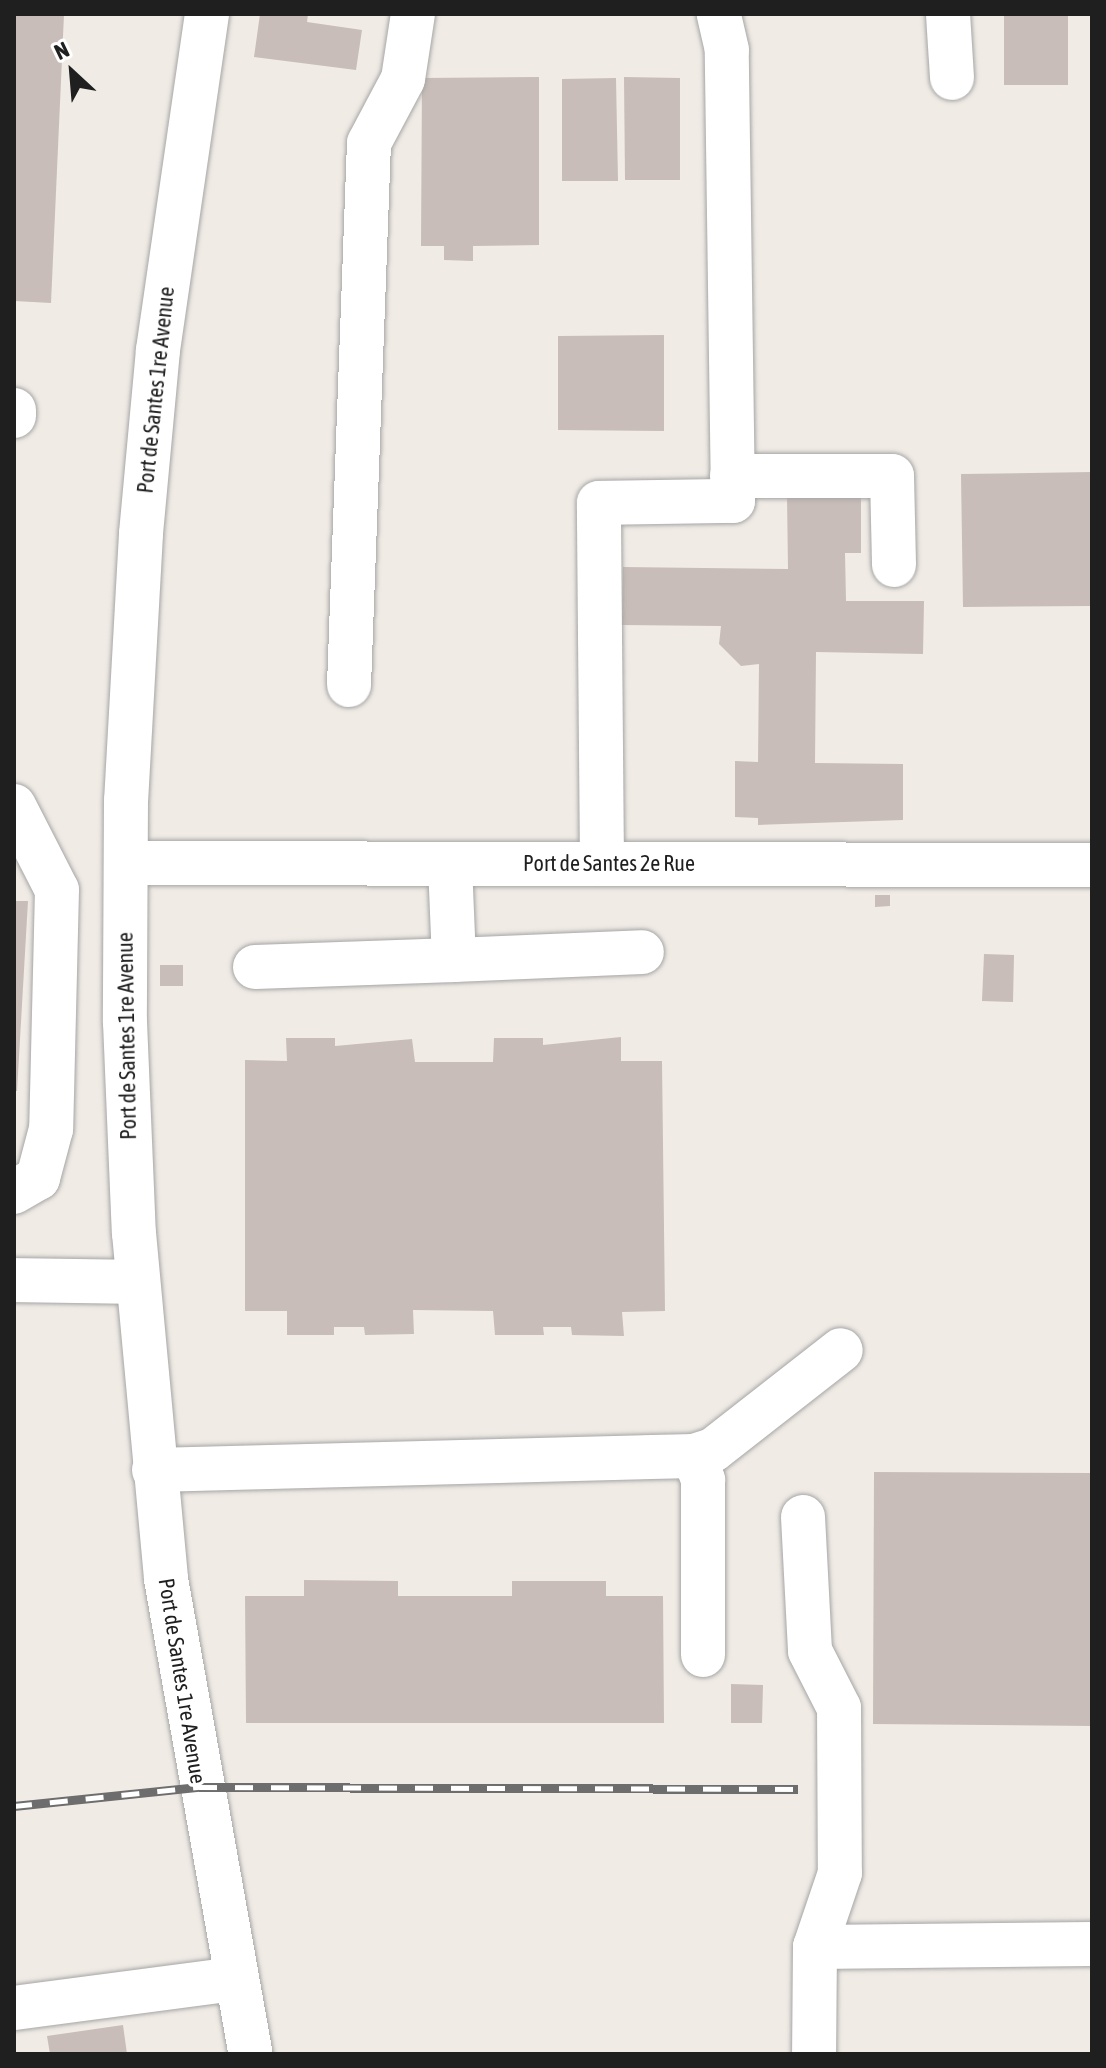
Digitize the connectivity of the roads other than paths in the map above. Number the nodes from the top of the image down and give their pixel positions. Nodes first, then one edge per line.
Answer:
1 (207, 14) edge
2 (413, 14) edge
3 (719, 14) edge
4 (948, 14) edge
5 (952, 78) dead end
6 (732, 476) junction
7 (894, 565) dead end
8 (349, 685) dead end
9 (14, 806) edge
10 (126, 863) junction
11 (450, 864) junction
12 (602, 864) junction
13 (1092, 865) edge
14 (642, 952) dead end
15 (454, 960) junction
16 (255, 967) dead end
17 (14, 1192) edge
18 (14, 1280) edge
19 (138, 1282) junction
20 (841, 1350) dead end
21 (694, 1456) junction
22 (154, 1470) junction
23 (803, 1517) dead end
24 (703, 1655) dead end
25 (1092, 1944) edge
26 (815, 1947) junction
27 (235, 1979) junction
28 (14, 2008) edge
29 (251, 2054) edge
30 (814, 2054) edge

1 - 10 street, Port de Santes 1re Avenue
2 - 8 street
3 - 6 street
4 - 5 street
6 - 7 street
6 - 12 street
9 - 17 street
10 - 11 street, Port de Santes 2e Rue
10 - 19 street, Port de Santes 1re Avenue
11 - 12 street, Port de Santes 2e Rue
11 - 15 street
12 - 13 street, Port de Santes 2e Rue
14 - 15 street
15 - 16 street
18 - 19 street
19 - 22 street, Port de Santes 1re Avenue
20 - 21 street
21 - 22 street
21 - 24 street
22 - 27 street, Port de Santes 1re Avenue
23 - 26 street
25 - 26 street
26 - 30 street
27 - 28 street
27 - 29 street, Port de Santes 1re Avenue

